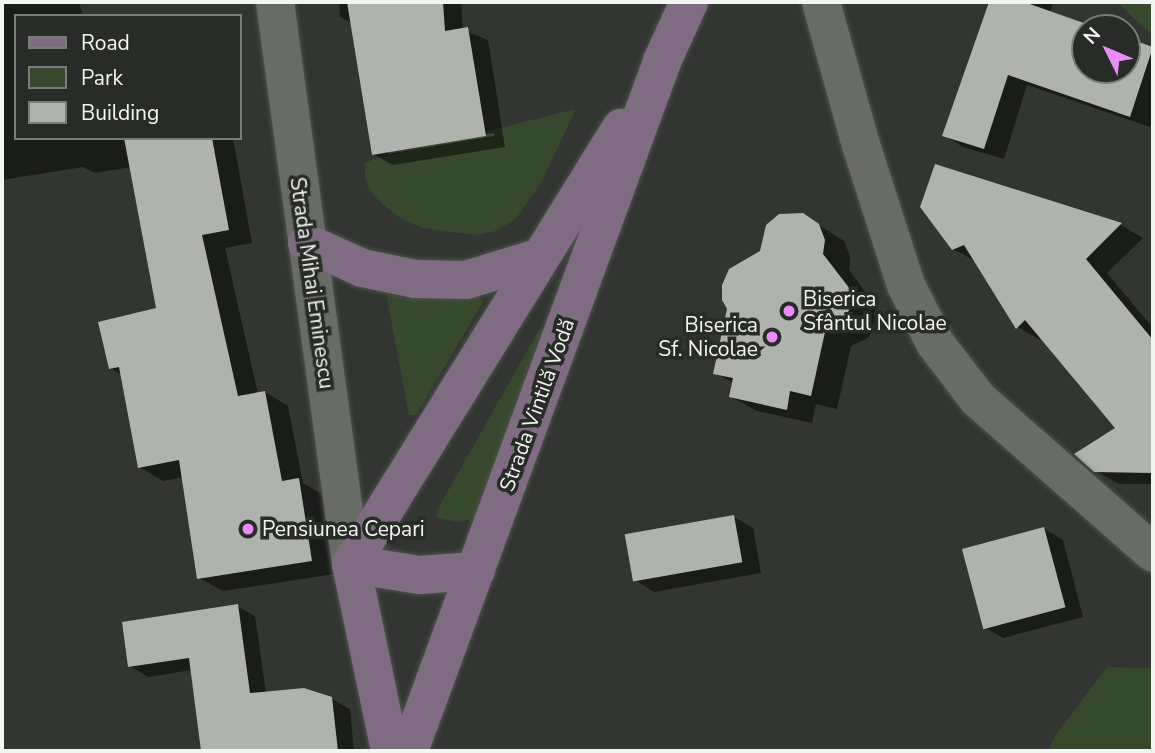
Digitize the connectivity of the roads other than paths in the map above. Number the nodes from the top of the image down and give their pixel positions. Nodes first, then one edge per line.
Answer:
1 (275, 2) edge
2 (689, 2) edge
3 (821, 2) edge
4 (663, 59) junction
5 (307, 243) junction
6 (541, 257) junction
7 (1153, 553) edge
8 (351, 564) junction
9 (476, 571) junction
10 (390, 751) edge
11 (409, 751) edge

1 - 5 street, Strada Mihai Eminescu
2 - 4 main road, Strada Vintilă Vodă
3 - 7 street
4 - 6 main road, Strada Vintilă Vodă
4 - 9 main road, Strada Vintilă Vodă
5 - 6 main road
5 - 8 street, Strada Mihai Eminescu
6 - 8 main road, Strada Vintilă Vodă
8 - 9 main road
8 - 10 main road
9 - 11 main road, Strada Vintilă Vodă

